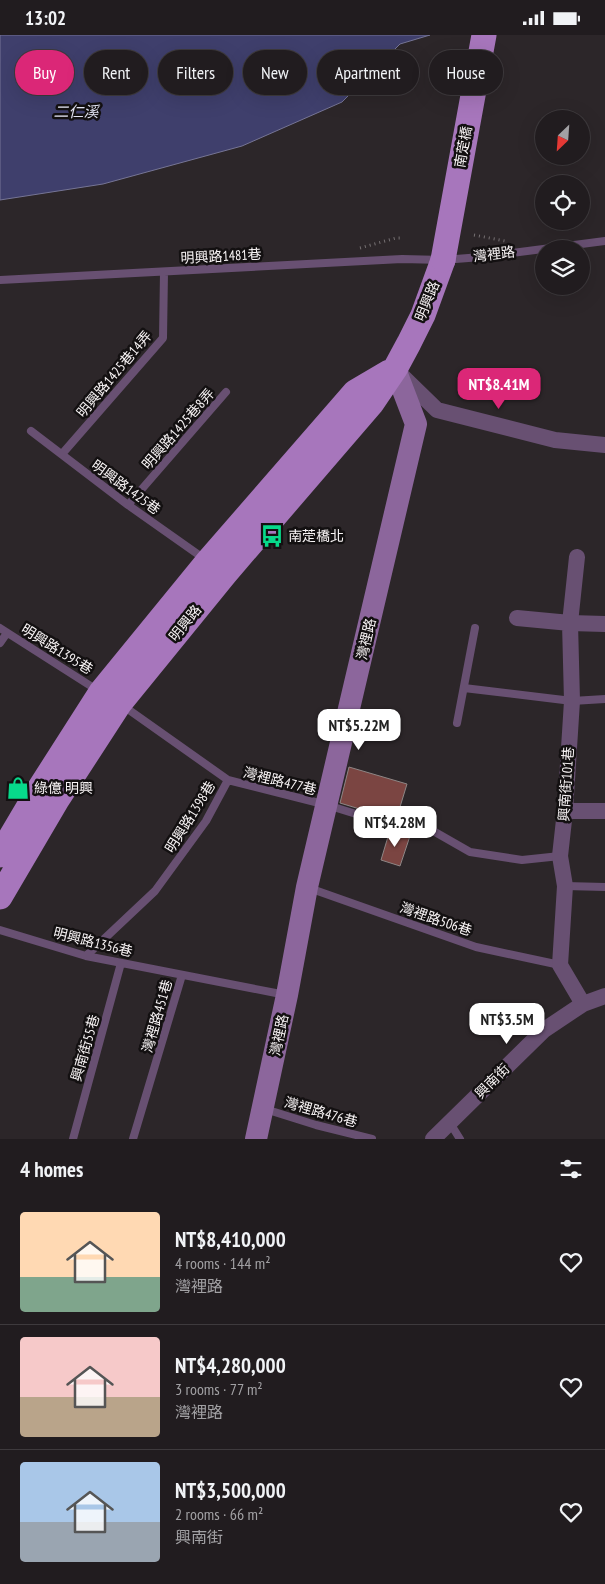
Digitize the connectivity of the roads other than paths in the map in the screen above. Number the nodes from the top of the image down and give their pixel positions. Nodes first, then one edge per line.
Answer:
1 (484, 35) edge
2 (605, 241) edge
3 (443, 260) junction
4 (164, 272) junction
5 (0, 280) edge
6 (395, 369) junction
7 (226, 392) dead end
8 (31, 431) dead end
9 (605, 445) edge
10 (62, 454) junction
11 (128, 505) junction
12 (576, 557) dead end
13 (208, 561) junction
14 (517, 618) dead end
15 (570, 623) junction
16 (605, 624) edge
17 (0, 628) edge
18 (476, 628) dead end
19 (7, 633) junction
20 (0, 643) edge
21 (464, 688) junction
22 (110, 698) junction
23 (605, 699) edge
24 (572, 701) junction
25 (457, 723) dead end
26 (228, 780) junction
27 (327, 805) junction
28 (565, 811) junction
29 (605, 811) edge
30 (2, 848) edge
31 (560, 856) junction
32 (565, 885) junction
33 (307, 887) junction
34 (605, 887) edge
35 (0, 897) edge
36 (0, 931) edge
37 (86, 955) junction
38 (122, 963) junction
39 (560, 965) junction
40 (182, 975) junction
41 (287, 995) junction
42 (605, 996) edge
43 (583, 1004) junction
44 (263, 1108) junction
45 (450, 1123) junction
46 (72, 1139) edge
47 (133, 1139) edge
48 (256, 1139) edge
49 (372, 1139) edge
50 (433, 1139) edge
51 (460, 1139) edge

1 - 3 main road, 南萣橋, bridge
2 - 3 lane, 灣裡路
3 - 4 lane, 明興路1481巷
3 - 6 main road, 明興路
4 - 5 lane, 明興路1481巷
4 - 10 lane, 明興路1425巷14弄
6 - 9 street
6 - 13 main road, 明興路
6 - 22 main road, 明興路
6 - 27 street, 灣裡路
7 - 11 lane, 明興路1425巷8弄
8 - 10 lane, 明興路1425巷
10 - 11 lane, 明興路1425巷
11 - 13 lane, 明興路1425巷
12 - 15 street, 興南街101巷
13 - 22 main road, 明興路
14 - 15 street
15 - 16 street
15 - 24 street, 興南街101巷
17 - 19 lane, 明興路1395巷
18 - 21 lane
19 - 20 lane
19 - 22 lane, 明興路1395巷
21 - 24 lane
21 - 25 lane
22 - 26 lane, 明興路1398巷
22 - 30 main road, 明興路
22 - 35 main road, 明興路
23 - 24 lane
24 - 28 street, 興南街101巷
26 - 27 lane, 灣裡路477巷
26 - 37 lane, 明興路1398巷
27 - 31 lane, 灣裡路477巷
27 - 33 street, 灣裡路
28 - 29 street
28 - 31 street, 興南街101巷
31 - 32 street, 興南街101巷
32 - 34 lane
32 - 39 street, 興南街101巷
33 - 39 lane, 灣裡路506巷
33 - 41 street, 灣裡路
36 - 37 lane, 明興路1356巷
37 - 38 lane, 明興路1356巷
38 - 40 lane, 明興路1356巷
38 - 46 lane, 興南街55巷
39 - 43 street
40 - 41 lane, 灣裡路451巷
40 - 47 lane, 灣裡路451巷
41 - 44 street, 灣裡路
42 - 43 street, 興南街
43 - 45 street, 興南街
44 - 48 street, 灣裡路
44 - 49 lane, 灣裡路476巷
45 - 50 street, 興南街
45 - 51 lane

